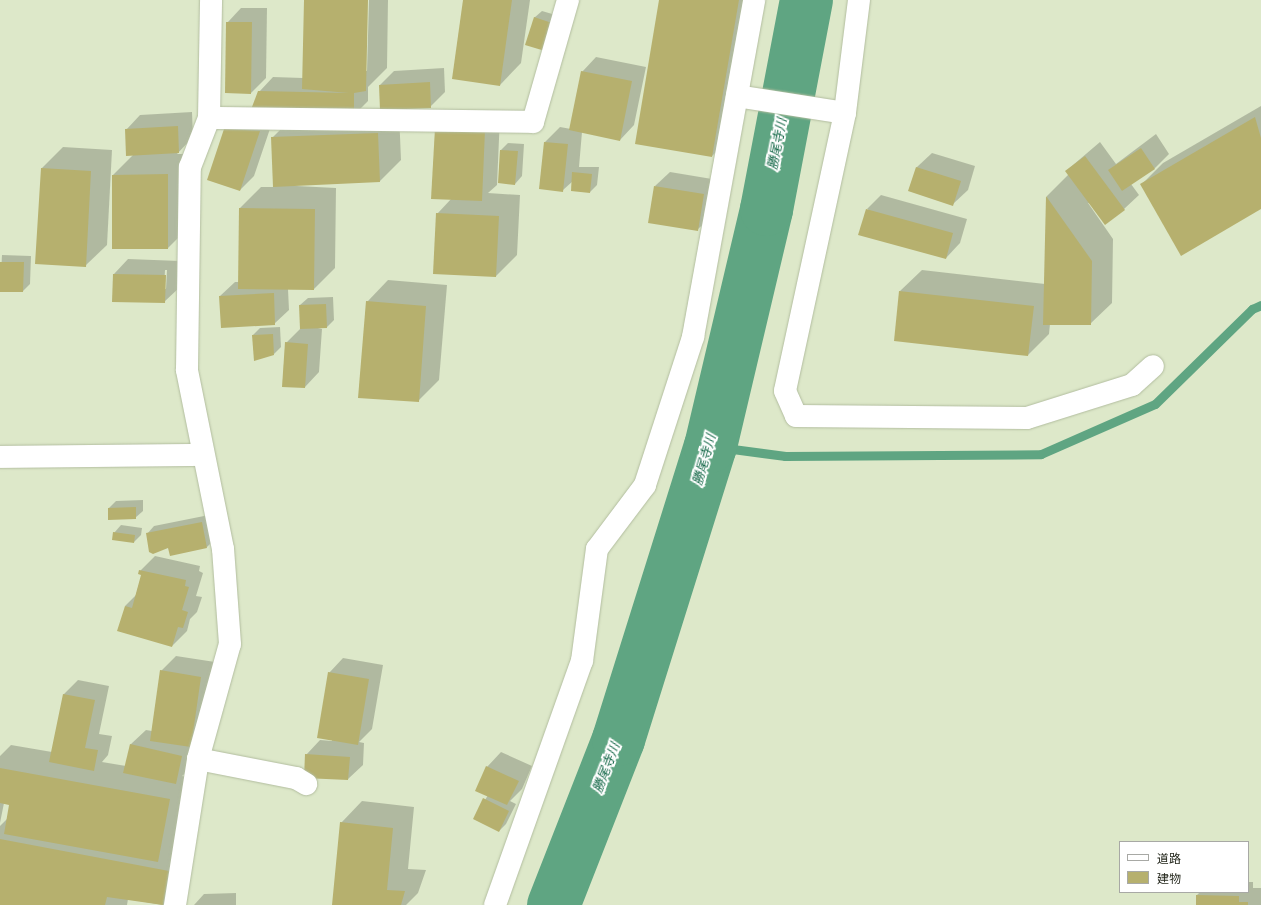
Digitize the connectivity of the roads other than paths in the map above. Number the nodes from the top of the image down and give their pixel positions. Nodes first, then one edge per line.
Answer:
1 (211, 0) edge
2 (568, 0) edge
3 (754, 0) edge
4 (859, 0) edge
5 (737, 96) junction
6 (845, 113) junction
7 (209, 118) junction
8 (1153, 366) dead end
9 (203, 455) junction
10 (0, 457) edge
11 (198, 759) junction
12 (306, 784) dead end
13 (175, 905) edge
14 (495, 905) edge

1 - 7 street
2 - 7 street
3 - 5 street
4 - 6 street
5 - 6 street
5 - 14 street
6 - 8 street
7 - 9 street
9 - 10 street
9 - 11 street
11 - 12 street
11 - 13 street

